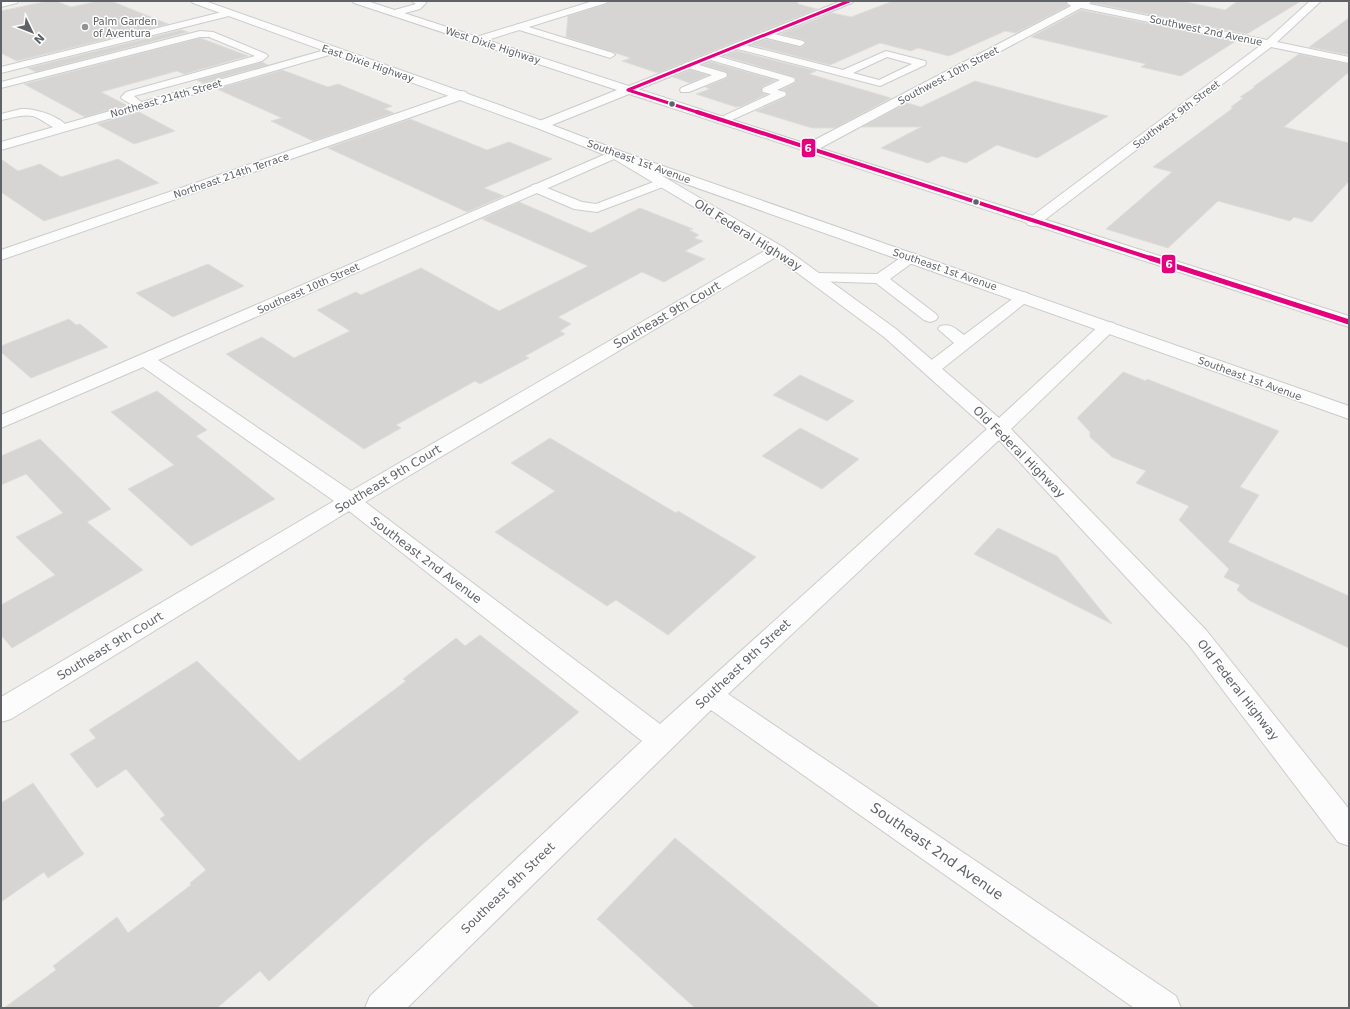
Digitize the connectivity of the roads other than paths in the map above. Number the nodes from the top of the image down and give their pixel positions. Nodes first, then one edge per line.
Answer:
1 (14, 1) edge
2 (196, 1) edge
3 (358, 1) edge
4 (415, 1) edge
5 (603, 1) edge
6 (849, 1) edge
7 (1063, 1) edge
8 (1316, 1) edge
9 (1084, 3) edge
10 (1, 4) edge
11 (230, 13) junction
12 (394, 13) junction
13 (519, 27) junction
14 (766, 34) junction
15 (477, 40) junction
16 (800, 43) dead end
17 (1270, 43) junction
18 (737, 46) junction
19 (332, 51) junction
20 (610, 55) dead end
21 (710, 57) junction
22 (1349, 60) edge
23 (689, 65) junction
24 (1, 70) edge
25 (1, 73) edge
26 (843, 74) junction
27 (722, 75) junction
28 (734, 79) dead end
29 (16, 81) junction
30 (1, 85) edge
31 (628, 90) junction
32 (685, 90) dead end
33 (462, 95) junction
34 (140, 106) junction
35 (1, 117) edge
36 (721, 121) junction
37 (541, 125) junction
38 (63, 128) junction
39 (1, 146) edge
40 (808, 150) junction
41 (616, 154) junction
42 (664, 182) junction
43 (537, 188) junction
44 (1033, 222) junction
45 (777, 250) junction
46 (1, 255) edge
47 (911, 257) junction
48 (814, 277) junction
49 (880, 279) junction
50 (1024, 297) junction
51 (930, 317) dead end
52 (1349, 322) edge
53 (1108, 326) junction
54 (946, 330) dead end
55 (964, 343) junction
56 (145, 360) junction
57 (931, 369) junction
58 (1349, 413) edge
59 (1, 422) edge
60 (999, 429) junction
61 (350, 501) junction
62 (709, 695) junction
63 (1, 711) edge
64 (662, 741) junction
65 (1349, 832) edge
66 (382, 1008) edge
67 (1164, 1008) edge

1 - 10 lane
2 - 11 street, East Dixie Highway
3 - 12 street, West Dixie Highway
4 - 12 lane
5 - 13 street
6 - 14 street
7 - 9 street, Southwest 2nd Avenue
8 - 17 street, Southwest 9th Street
9 - 17 street, Southwest 2nd Avenue
9 - 40 street, Southwest 10th Street
11 - 19 street, East Dixie Highway
11 - 24 street
12 - 15 street, West Dixie Highway
13 - 15 street
13 - 20 lane
14 - 16 lane
14 - 18 street
15 - 31 street, West Dixie Highway
17 - 22 street, Southwest 2nd Avenue
17 - 44 street, Southwest 9th Street
18 - 21 street
18 - 26 lane
19 - 33 street, East Dixie Highway
19 - 34 street, Northeast 214th Street
21 - 23 street
21 - 36 lane
23 - 27 lane
23 - 31 street
25 - 29 lane
26 - 26 lane
27 - 28 lane
27 - 32 lane
29 - 30 lane
29 - 34 lane
31 - 36 street, West Dixie Highway
31 - 37 street
33 - 37 street, East Dixie Highway
33 - 46 street, Northeast 214th Terrace
34 - 38 street, Northeast 214th Street
35 - 38 lane
36 - 40 street, West Dixie Highway
37 - 41 street, Southeast 1st Avenue
38 - 39 street, Northeast 214th Street
40 - 44 street, West Dixie Highway
41 - 42 street, Old Federal Highway
41 - 43 street, Southeast 10th Street
41 - 47 street, Southeast 1st Avenue
42 - 43 lane
42 - 45 street, Old Federal Highway
43 - 56 street, Southeast 10th Street
44 - 52 street, West Dixie Highway
45 - 48 street, Old Federal Highway
45 - 61 street, Southeast 9th Court
47 - 49 lane
47 - 50 street, Southeast 1st Avenue
48 - 49 lane
48 - 57 street, Old Federal Highway
49 - 51 lane
50 - 53 street, Southeast 1st Avenue
50 - 55 lane
53 - 58 street, Southeast 1st Avenue
53 - 60 street, Southeast 9th Street
54 - 55 lane
55 - 57 lane
56 - 59 street, Southeast 10th Street
56 - 61 street, Southeast 2nd Avenue
57 - 60 street, Old Federal Highway
60 - 62 street, Southeast 9th Street
60 - 65 street, Old Federal Highway
61 - 63 street, Southeast 9th Court
61 - 64 street, Southeast 2nd Avenue
62 - 64 street, Southeast 9th Street
62 - 67 street, Southeast 2nd Avenue
64 - 66 street, Southeast 9th Street

